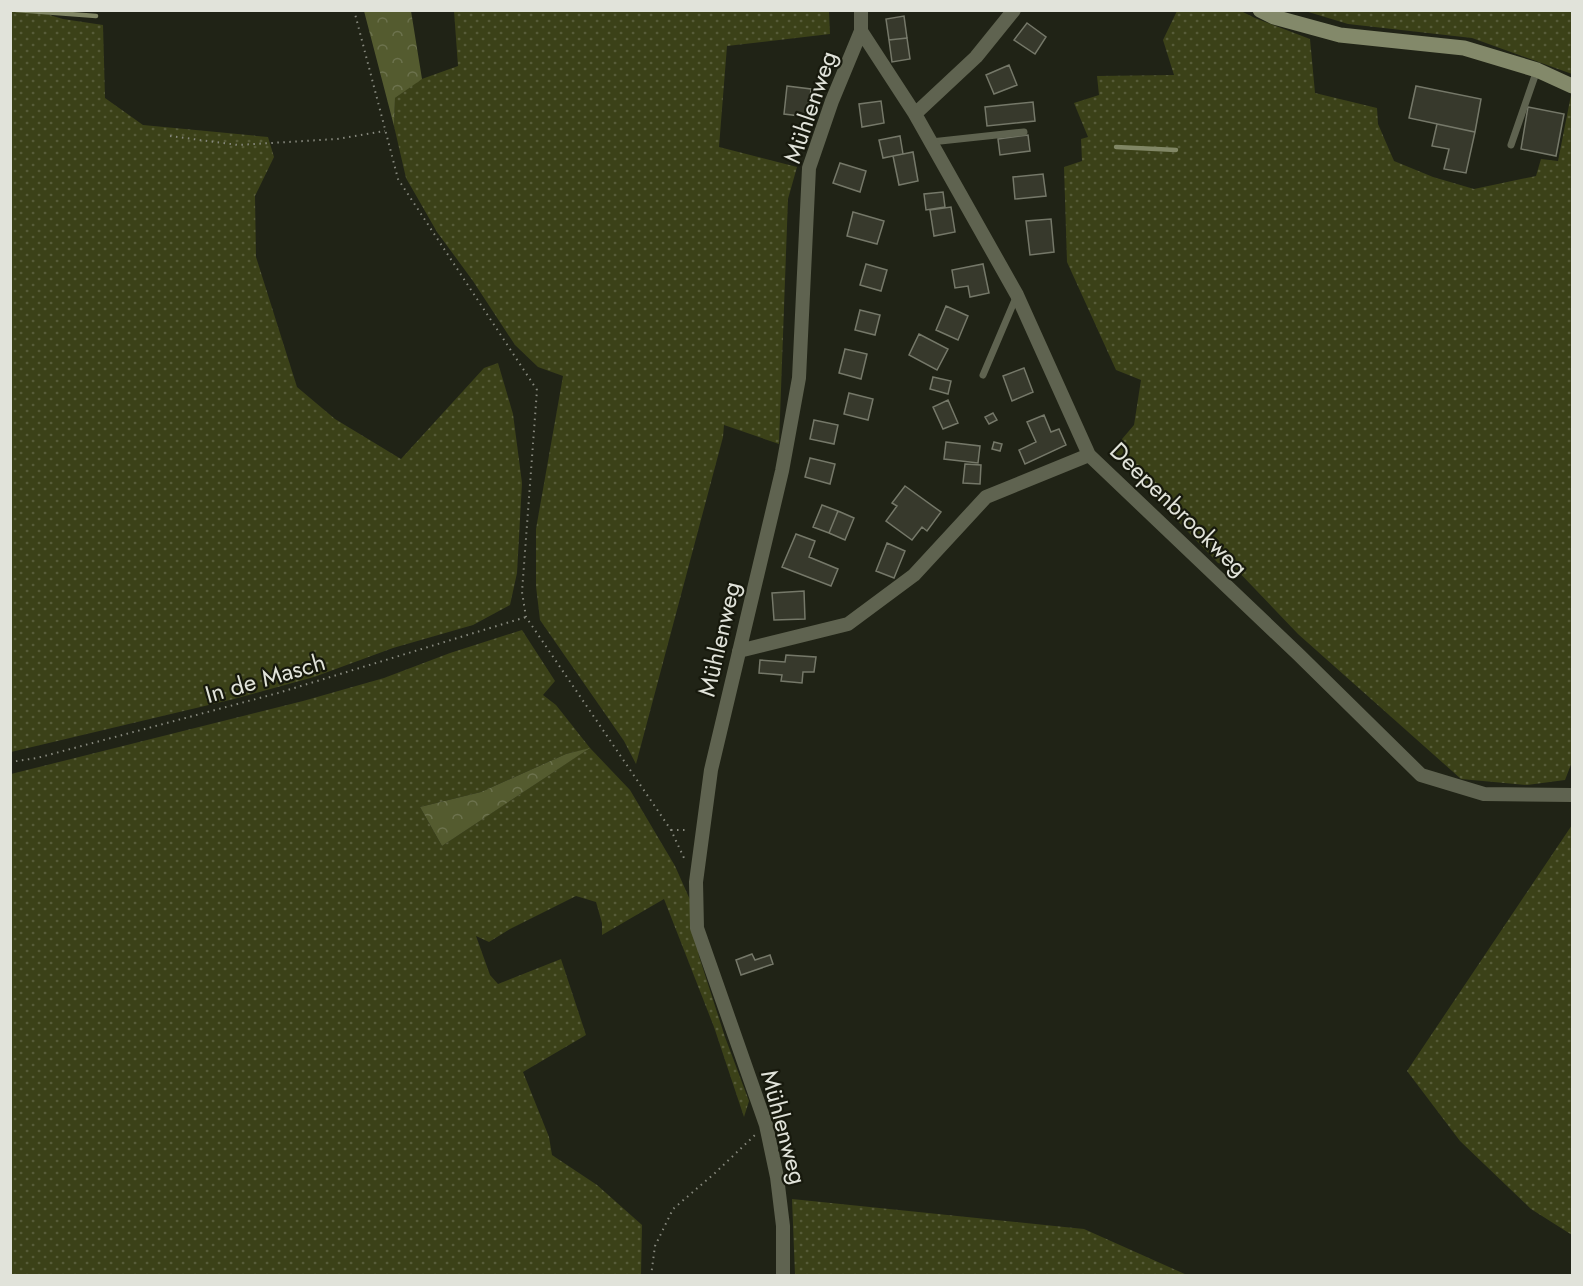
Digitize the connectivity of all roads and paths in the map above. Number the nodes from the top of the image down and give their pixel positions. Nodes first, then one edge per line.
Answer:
1 (354, 10) edge
2 (861, 10) edge
3 (1014, 10) edge
4 (1260, 10) edge
5 (861, 31) junction
6 (1538, 70) junction
7 (1572, 86) edge
8 (915, 114) junction
9 (385, 131) junction
10 (1024, 132) dead end
11 (170, 136) dead end
12 (931, 142) junction
13 (1511, 145) dead end
14 (1017, 295) junction
15 (983, 375) dead end
16 (1089, 455) junction
17 (526, 617) junction
18 (739, 651) junction
19 (10, 762) edge
20 (1572, 795) edge
21 (671, 830) junction
22 (703, 831) junction
23 (696, 882) junction
24 (766, 1125) junction
25 (651, 1275) edge
26 (783, 1275) edge

1 - 9 path
2 - 5 street, Mühlenweg
3 - 8 street
4 - 6 main road
5 - 8 street, Deepenbrookweg
5 - 18 street, Mühlenweg
6 - 7 main road
6 - 13 lane
8 - 12 street, Deepenbrookweg
9 - 11 path
9 - 17 path
10 - 12 lane
12 - 14 street, Deepenbrookweg
14 - 15 lane
14 - 16 street, Deepenbrookweg
16 - 18 street
16 - 20 street, Deepenbrookweg
17 - 19 path, In de Masch
17 - 21 path
18 - 22 street, Mühlenweg
21 - 22 path
21 - 23 path
22 - 23 street, Mühlenweg
23 - 24 street, Mühlenweg
24 - 25 path
24 - 26 street, Mühlenweg

